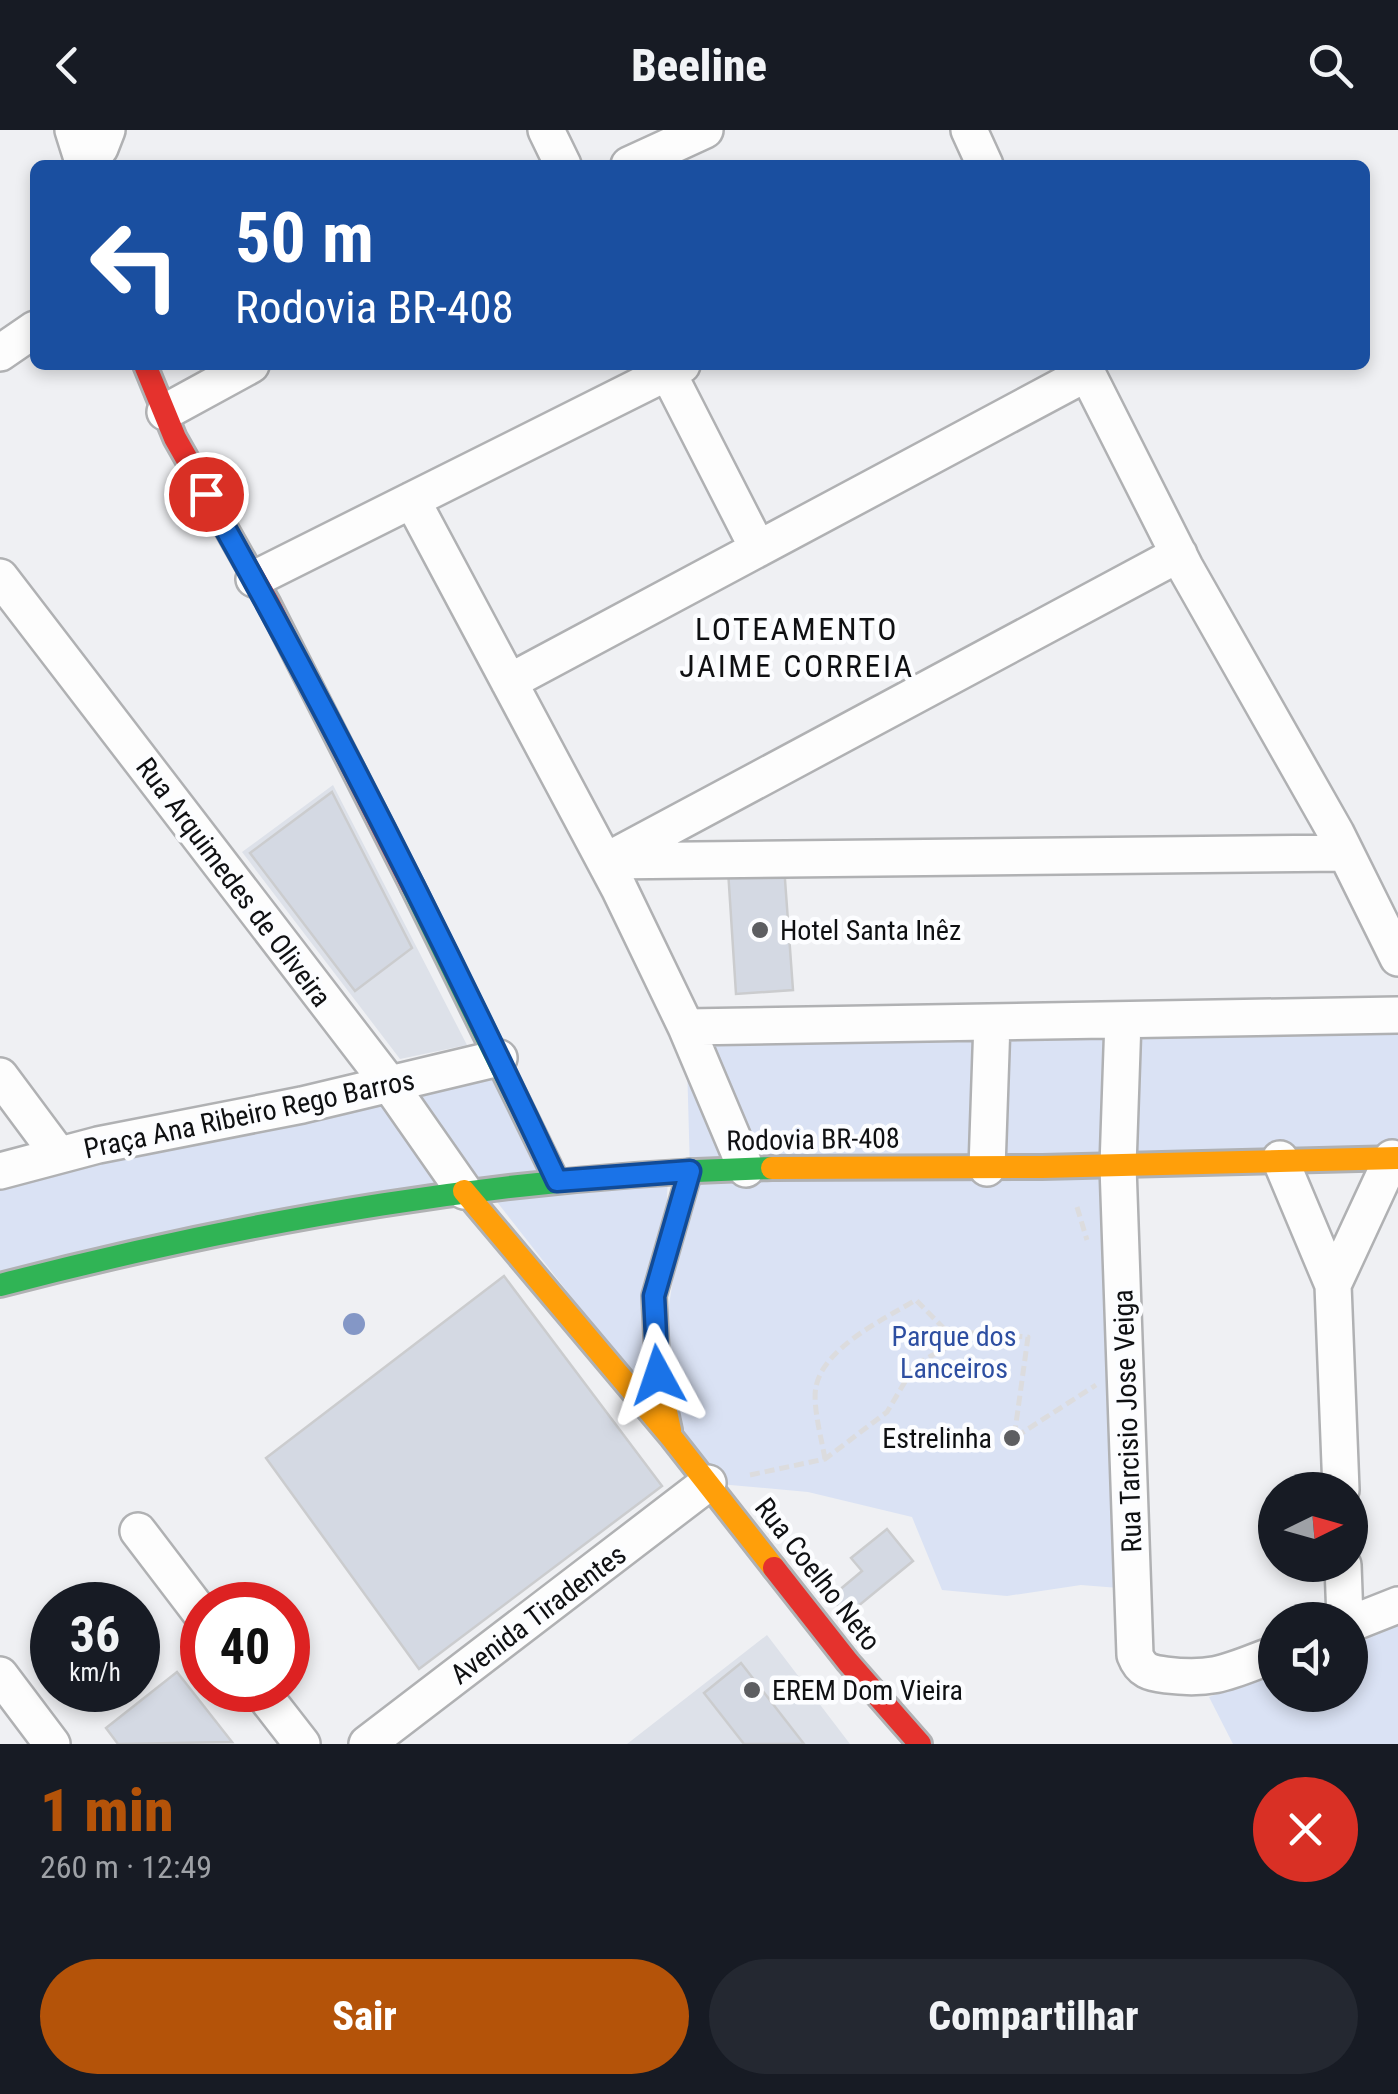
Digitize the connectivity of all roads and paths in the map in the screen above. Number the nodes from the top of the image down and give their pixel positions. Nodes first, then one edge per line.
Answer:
1 (72, 130) edge
2 (107, 130) edge
3 (546, 130) edge
4 (705, 130) edge
5 (969, 130) edge
6 (82, 160) edge
7 (89, 160) edge
8 (561, 160) edge
9 (640, 160) edge
10 (983, 160) edge
11 (30, 332) edge
12 (0, 354) edge
13 (147, 370) edge
14 (243, 370) edge
15 (667, 370) edge
16 (672, 370) edge
17 (1083, 370) edge
18 (1086, 370) edge
19 (164, 412) junction
20 (412, 500) junction
21 (758, 549) junction
22 (1178, 554) junction
23 (0, 577) edge
24 (254, 579) junction
25 (509, 682) junction
26 (1346, 853) junction
27 (605, 862) junction
28 (1398, 958) edge
29 (1398, 1014) edge
30 (1123, 1020) junction
31 (992, 1022) junction
32 (686, 1028) junction
33 (499, 1058) junction
34 (0, 1076) edge
35 (390, 1085) junction
36 (58, 1154) junction
37 (1395, 1158) edge
38 (1280, 1159) junction
39 (1118, 1166) junction
40 (988, 1168) junction
41 (746, 1169) junction
42 (0, 1171) edge
43 (690, 1171) junction
44 (557, 1181) junction
45 (464, 1191) junction
46 (1073, 1192) dead end
47 (1088, 1244) dead end
48 (0, 1285) edge
49 (1333, 1285) junction
50 (957, 1342) junction
51 (1124, 1366) junction
52 (672, 1438) junction
53 (825, 1459) junction
54 (1339, 1472) edge
55 (708, 1484) junction
56 (138, 1532) dead end
57 (180, 1586) edge
58 (1398, 1604) edge
59 (1368, 1615) edge
60 (1258, 1661) edge
61 (0, 1675) edge
62 (277, 1712) edge
63 (52, 1744) edge
64 (302, 1744) edge
65 (367, 1744) edge
66 (920, 1744) edge

1 - 6 street
2 - 7 street
3 - 8 street
4 - 9 street
5 - 10 street
11 - 12 street
13 - 19 street
14 - 19 street
15 - 20 street
16 - 21 street
17 - 21 street
18 - 22 street
19 - 24 street
20 - 24 street
20 - 25 street
21 - 25 street
22 - 26 street
22 - 27 street
23 - 35 street, Rua Arquimedes de Oliveira
24 - 33 street
25 - 27 street
26 - 27 street
26 - 28 street
27 - 32 street
29 - 30 street
30 - 31 street
30 - 39 street, Rua Tarcisio Jose Veiga
31 - 32 street
31 - 40 street
32 - 41 street
33 - 35 street, Praça Ana Ribeiro Rego Barros
33 - 44 street
34 - 36 street
35 - 36 street, Praça Ana Ribeiro Rego Barros
35 - 45 street, Rua Arquimedes de Oliveira
36 - 42 street, Praça Ana Ribeiro Rego Barros
37 - 38 street, Rodovia BR-408
37 - 49 street
38 - 39 street, Rodovia BR-408
38 - 49 street
39 - 40 street, Rodovia BR-408
39 - 51 street, Rua Tarcisio Jose Veiga
40 - 41 street, Rodovia BR-408
41 - 43 street, Rodovia BR-408
43 - 44 street, Rodovia BR-408
43 - 52 street, Rua Coelho Neto
44 - 45 street, Rodovia BR-408
45 - 48 street, Rodovia BR-408
45 - 52 street, Rua Coelho Neto
46 - 47 path
49 - 54 street
50 - 51 path
50 - 53 path
50 - 53 path
51 - 60 street, Rua Tarcisio Jose Veiga
52 - 55 street, Rua Coelho Neto
53 - 55 path
55 - 65 street, Avenida Tiradentes
55 - 66 street, Rua Coelho Neto
56 - 57 street
58 - 59 street
61 - 63 street
62 - 64 street

